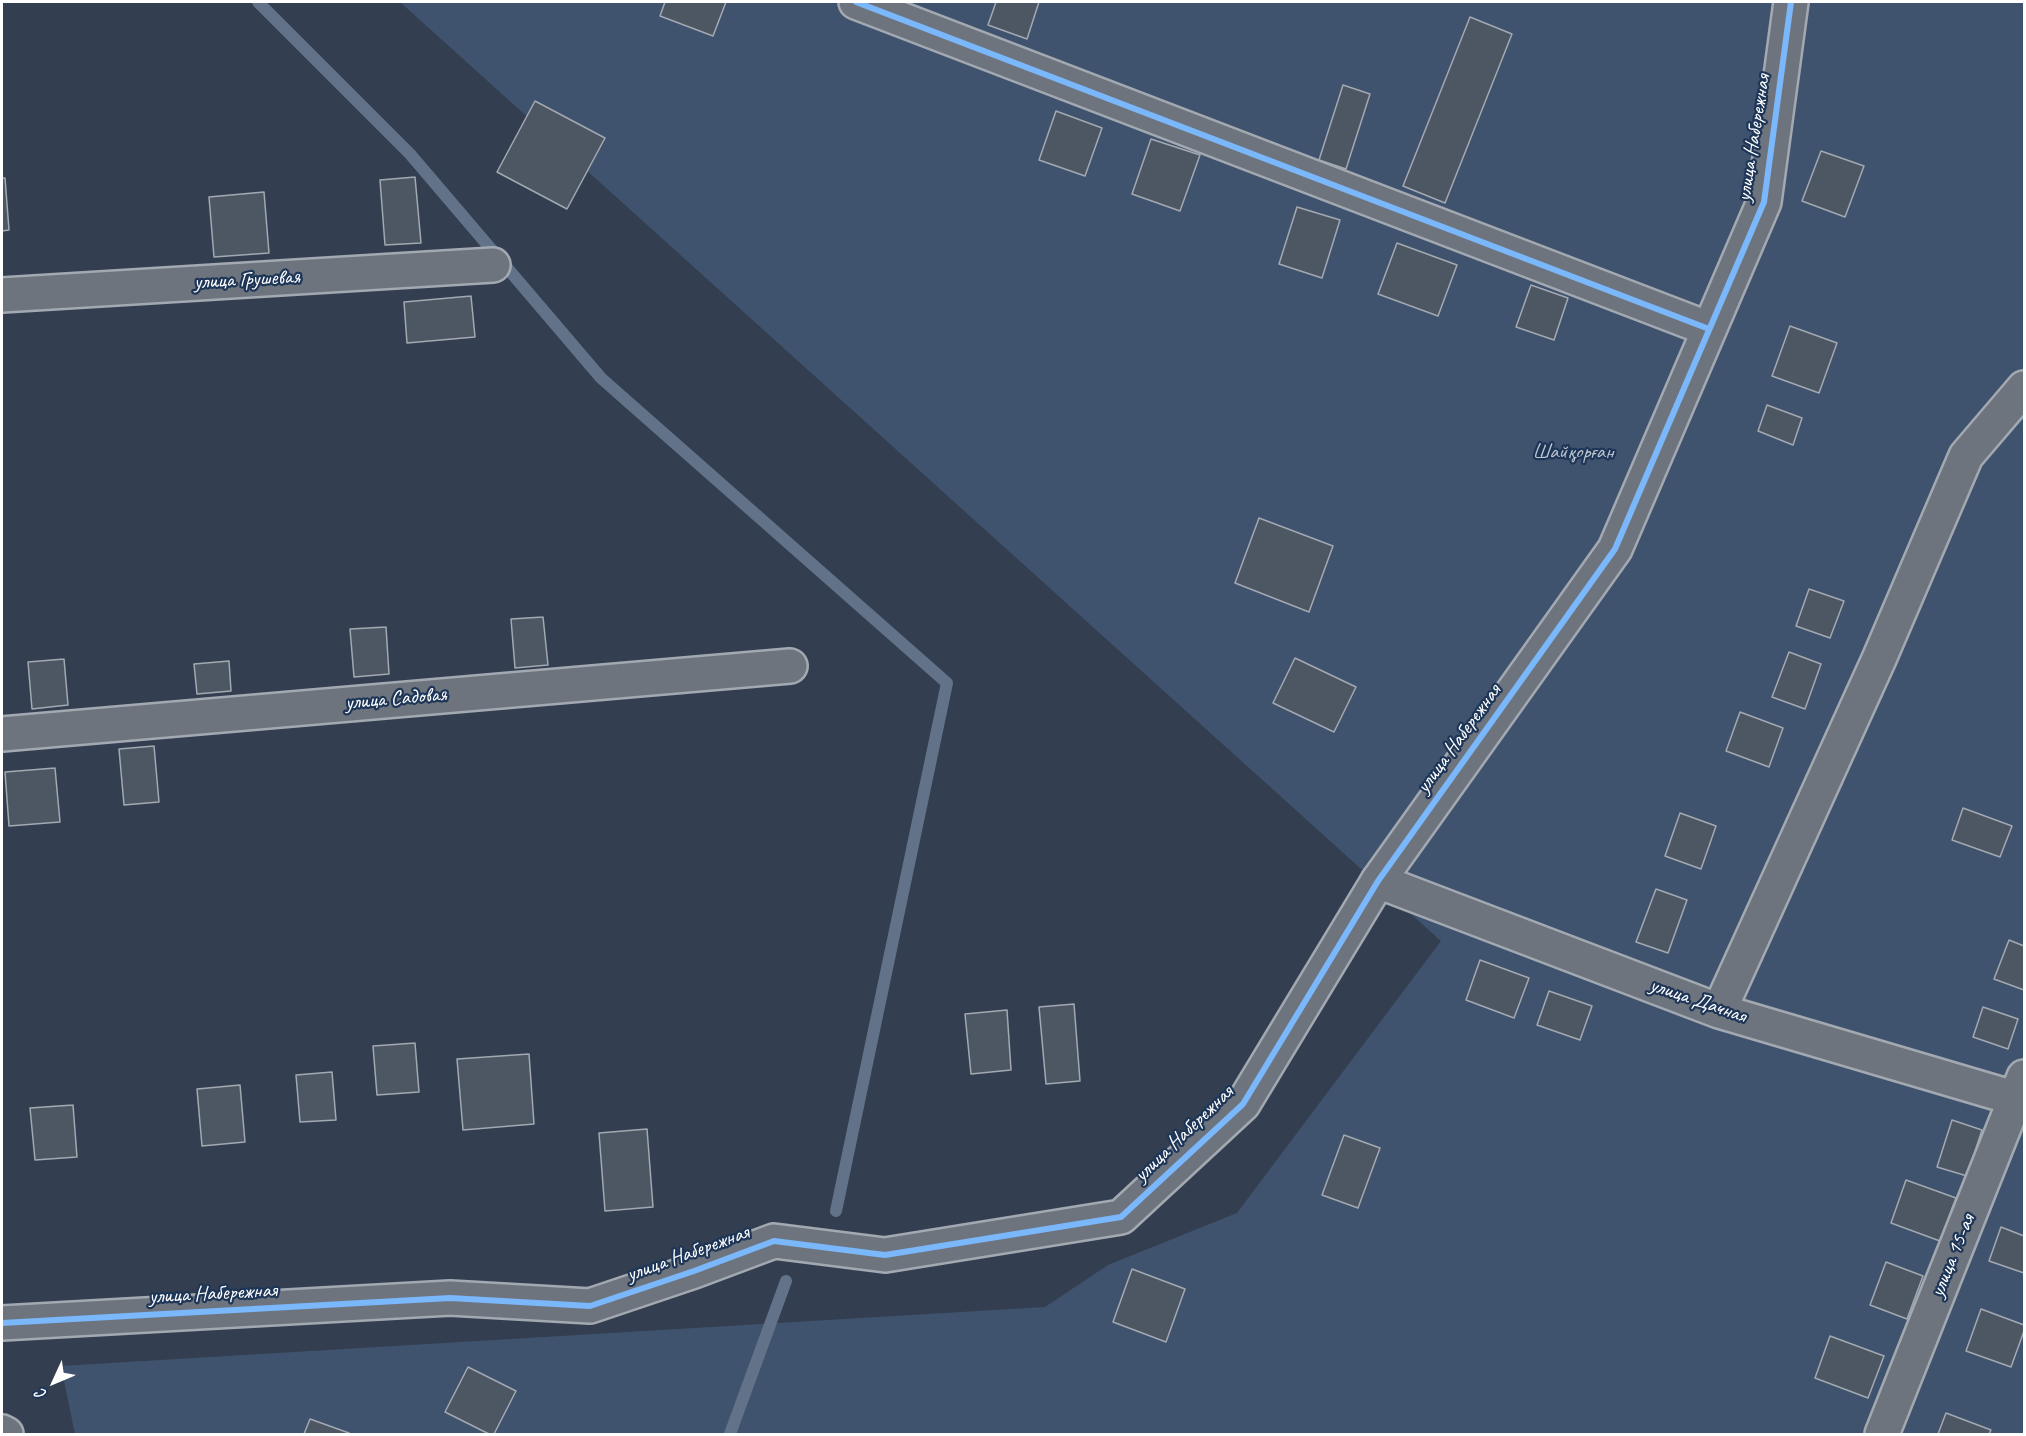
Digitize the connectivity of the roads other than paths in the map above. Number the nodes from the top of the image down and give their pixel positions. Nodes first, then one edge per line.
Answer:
1 (856, 2) edge
2 (1791, 2) edge
3 (493, 265) dead end
4 (2, 295) edge
5 (1709, 329) junction
6 (2025, 388) edge
7 (790, 666) dead end
8 (2, 734) edge
9 (1378, 881) junction
10 (1719, 1011) junction
11 (2022, 1092) edge
12 (2, 1323) edge
13 (2, 1432) edge
14 (6, 1434) edge
15 (1882, 1434) edge

1 - 5 street
2 - 5 street, улица Набережная
3 - 4 street, улица Грушевая
5 - 9 street, улица Набережная
6 - 10 street
7 - 8 street, улица Садовая
9 - 10 street, улица Дачная
9 - 12 street, улица Набережная
10 - 11 street, улица Дачная
11 - 15 street, улица 15-ая
13 - 14 street

